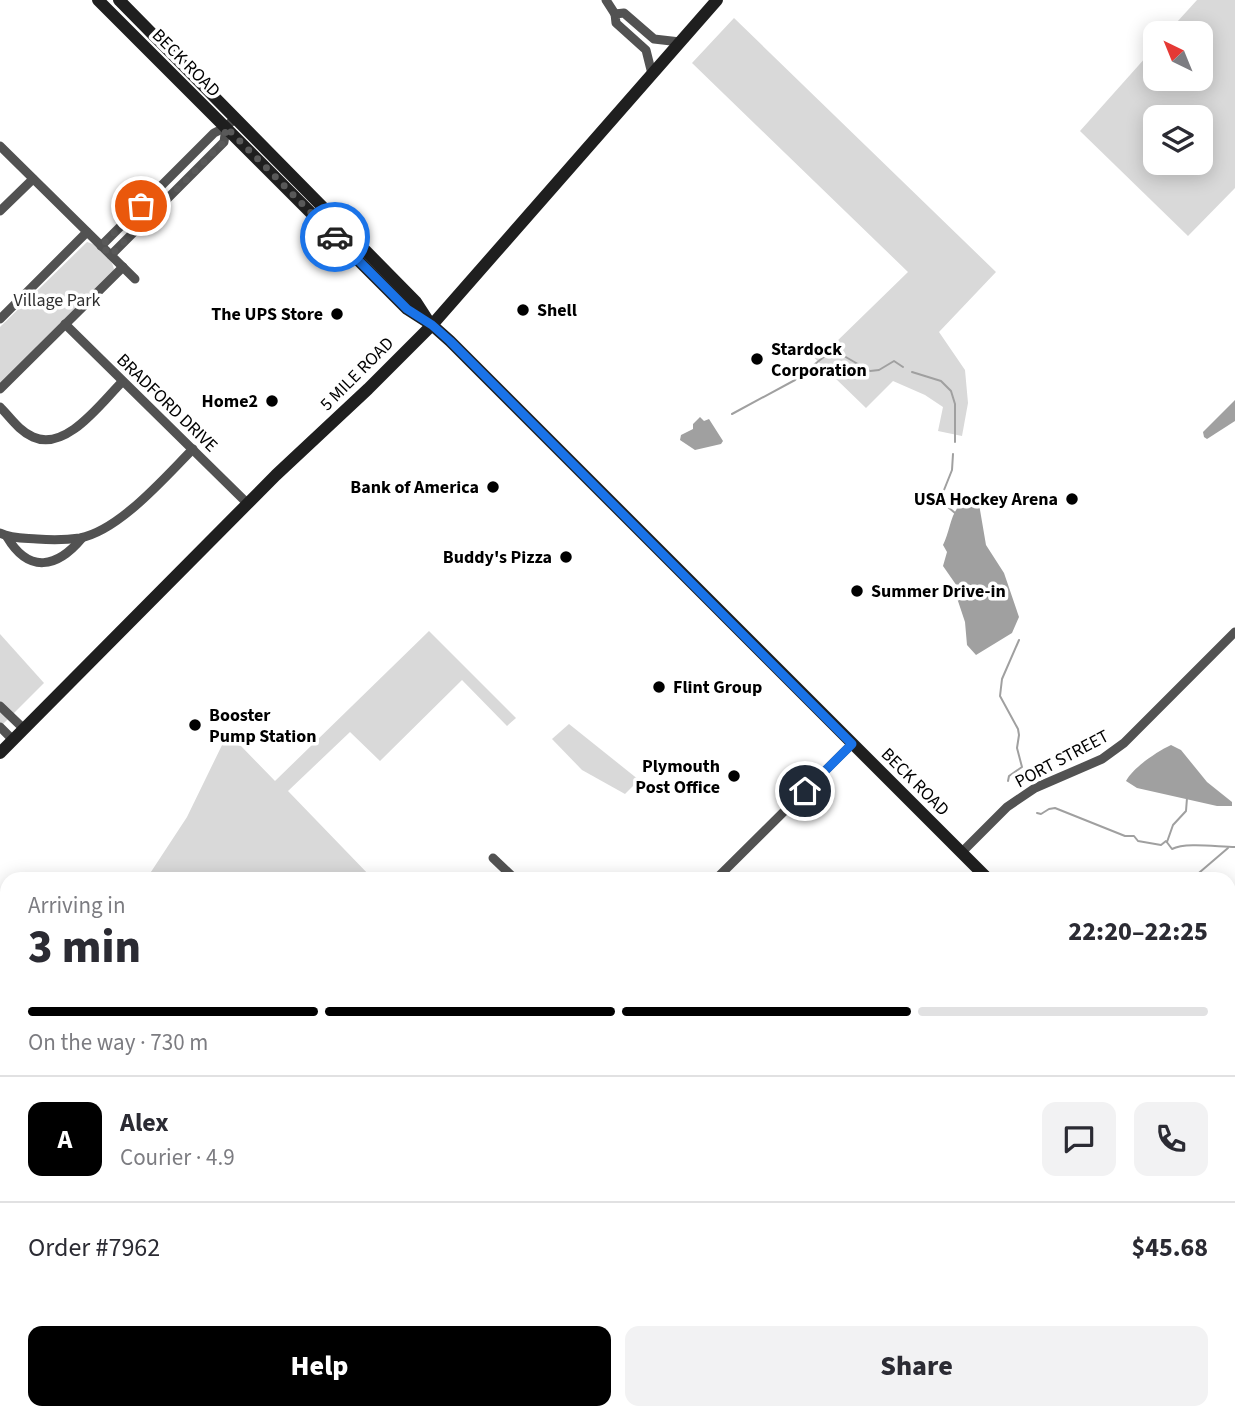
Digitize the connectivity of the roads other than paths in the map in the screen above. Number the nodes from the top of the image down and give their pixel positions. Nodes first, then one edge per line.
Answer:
1 (98, 0) edge
2 (119, 0) edge
3 (606, 0) edge
4 (717, 0) edge
5 (615, 14) junction
6 (680, 42) junction
7 (652, 74) junction
8 (230, 123) junction
9 (0, 146) edge
10 (33, 179) junction
11 (0, 211) edge
12 (88, 232) junction
13 (101, 246) junction
14 (111, 255) junction
15 (123, 267) junction
16 (135, 279) dead end
17 (0, 319) edge
18 (65, 324) junction
19 (432, 325) junction
20 (122, 382) junction
21 (0, 389) edge
22 (0, 407) edge
23 (193, 449) junction
24 (248, 504) junction
25 (3, 535) edge
26 (82, 538) junction
27 (1235, 632) edge
28 (0, 706) edge
29 (0, 727) edge
30 (24, 729) junction
31 (12, 740) junction
32 (852, 744) junction
33 (0, 753) edge
34 (961, 853) junction
35 (493, 858) dead end
36 (508, 872) edge
37 (723, 872) edge
38 (981, 872) edge

1 - 8 main road, BECK ROAD
2 - 8 main road, BECK ROAD
3 - 5 street
4 - 6 main road, 5 MILE ROAD
5 - 6 street
5 - 7 street
6 - 7 main road, 5 MILE ROAD
7 - 19 main road, 5 MILE ROAD
8 - 13 street
8 - 14 street
8 - 19 main road, BECK ROAD
9 - 10 street
10 - 11 street
10 - 12 street
12 - 13 street
12 - 17 street
13 - 14 street
14 - 15 street
15 - 16 street
15 - 18 street
18 - 20 street, BRADFORD DRIVE
18 - 21 street
19 - 24 main road, 5 MILE ROAD
19 - 32 main road, BECK ROAD
20 - 22 street
20 - 23 street, BRADFORD DRIVE
23 - 24 street, BRADFORD DRIVE
23 - 26 street
24 - 30 main road, 5 MILE ROAD
25 - 26 street
25 - 26 street
27 - 34 street, PORT STREET
28 - 30 street
29 - 31 street
30 - 31 main road, 5 MILE ROAD
31 - 33 main road, 5 MILE ROAD
32 - 34 main road, BECK ROAD
32 - 37 street
34 - 38 main road, BECK ROAD
35 - 36 street

